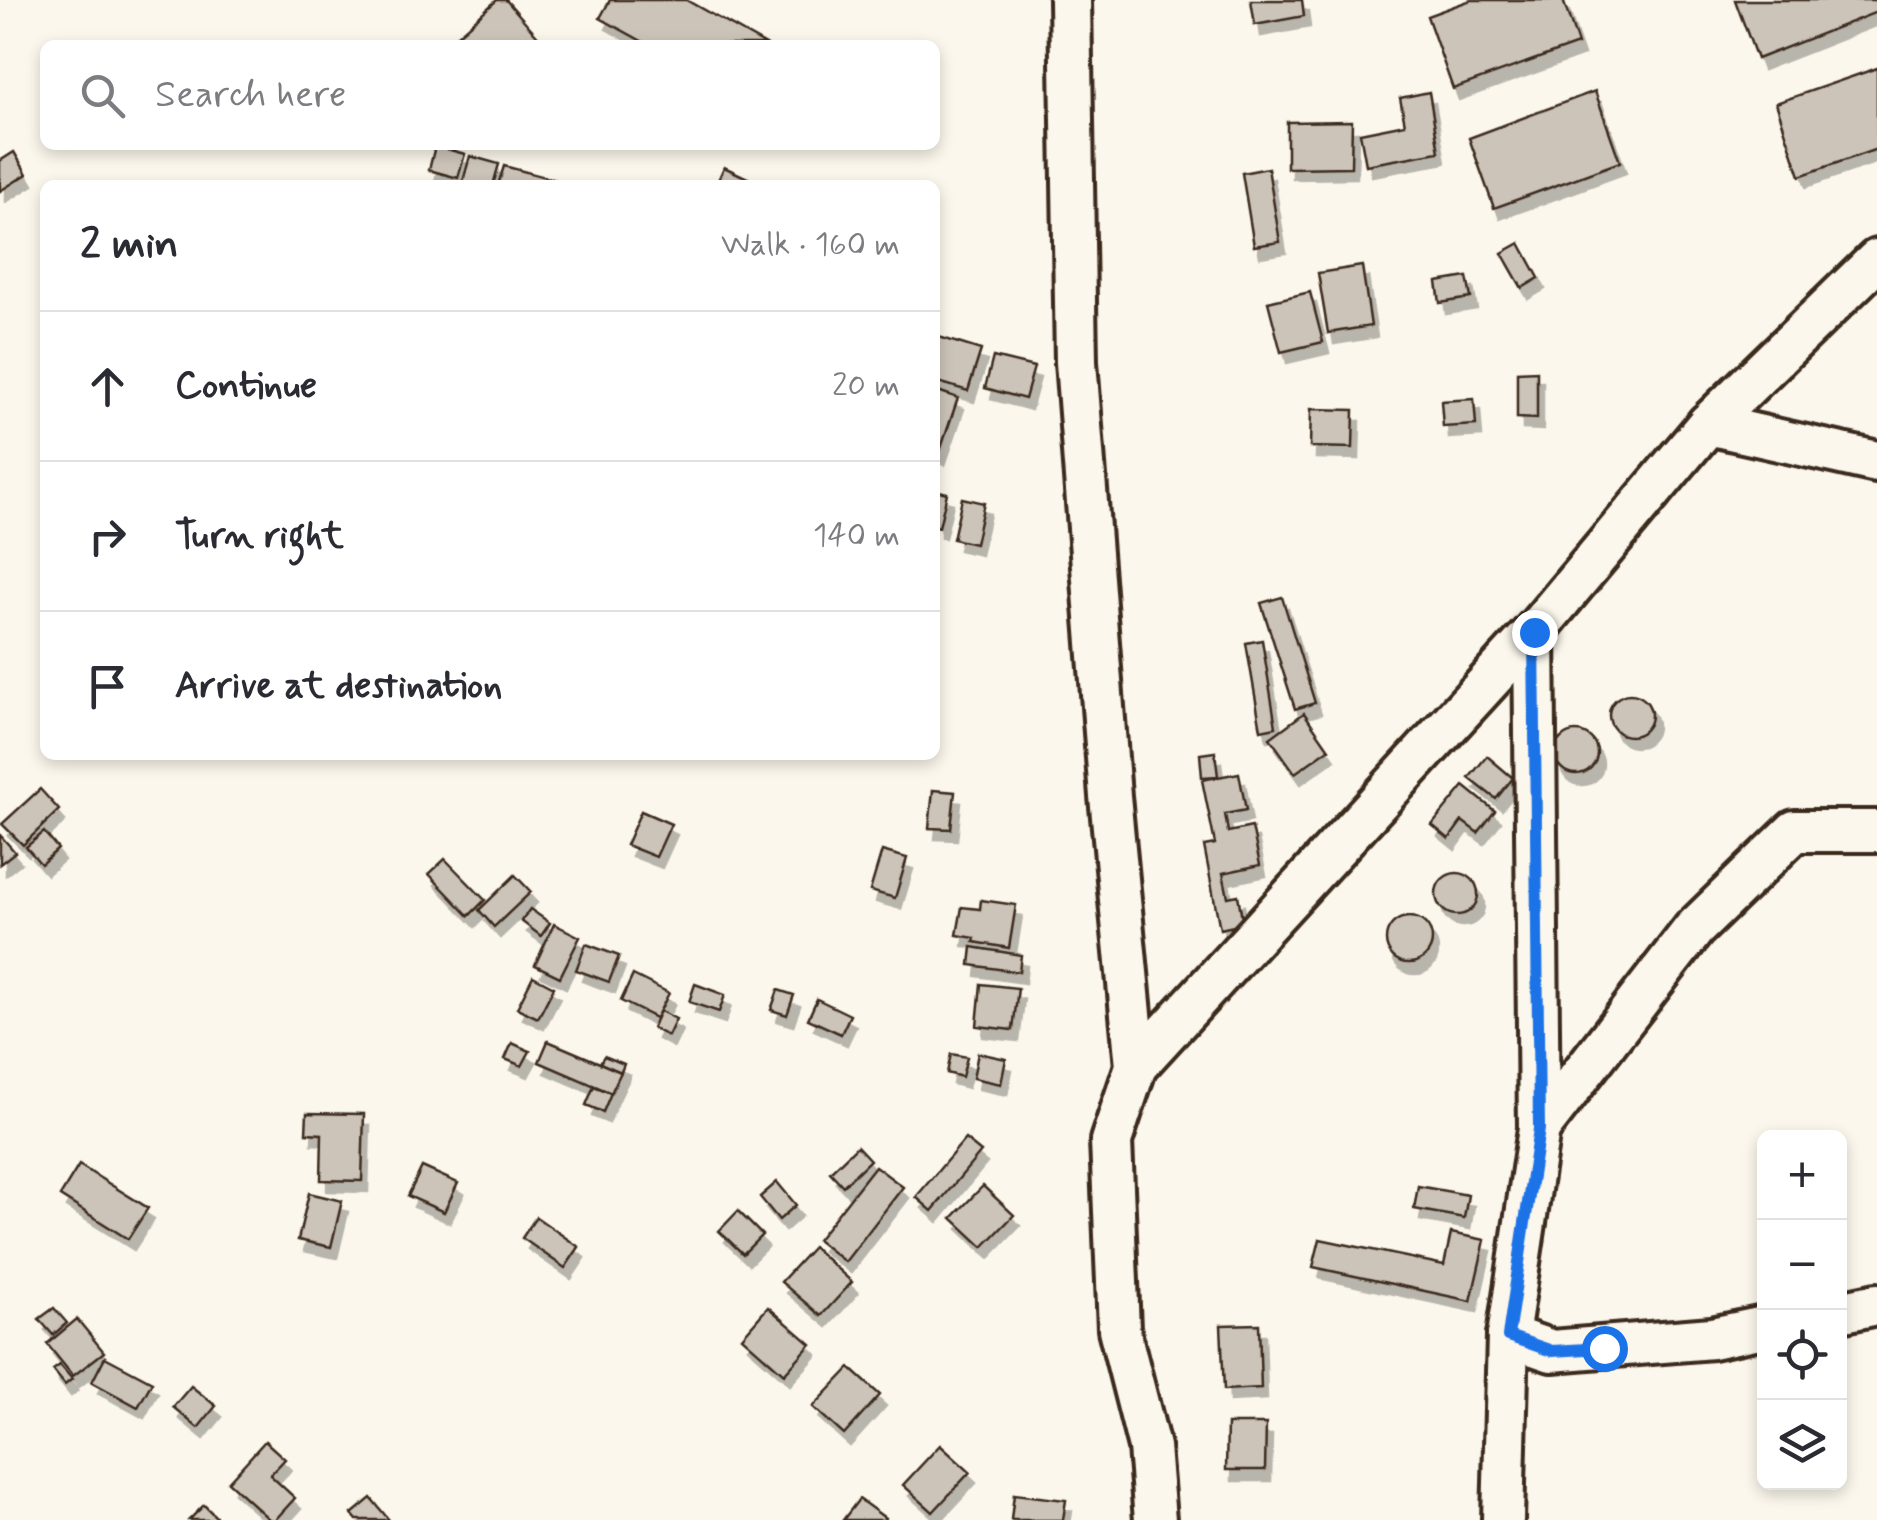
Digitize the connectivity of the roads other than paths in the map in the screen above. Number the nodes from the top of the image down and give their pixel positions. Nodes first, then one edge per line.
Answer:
1 (1070, 0) edge
2 (1877, 260) edge
3 (1708, 424) junction
4 (1877, 462) edge
5 (1534, 632) junction
6 (1877, 831) edge
7 (1136, 1066) junction
8 (1539, 1129) junction
9 (1877, 1304) edge
10 (1847, 1310) edge
11 (1757, 1329) edge
12 (1508, 1336) junction
13 (1156, 1520) edge
14 (1503, 1520) edge

1 - 7 street
2 - 3 street
3 - 4 street
3 - 5 street
5 - 7 street
5 - 8 street
6 - 8 street
7 - 13 street
8 - 12 street
9 - 10 street
11 - 12 street
12 - 14 street

